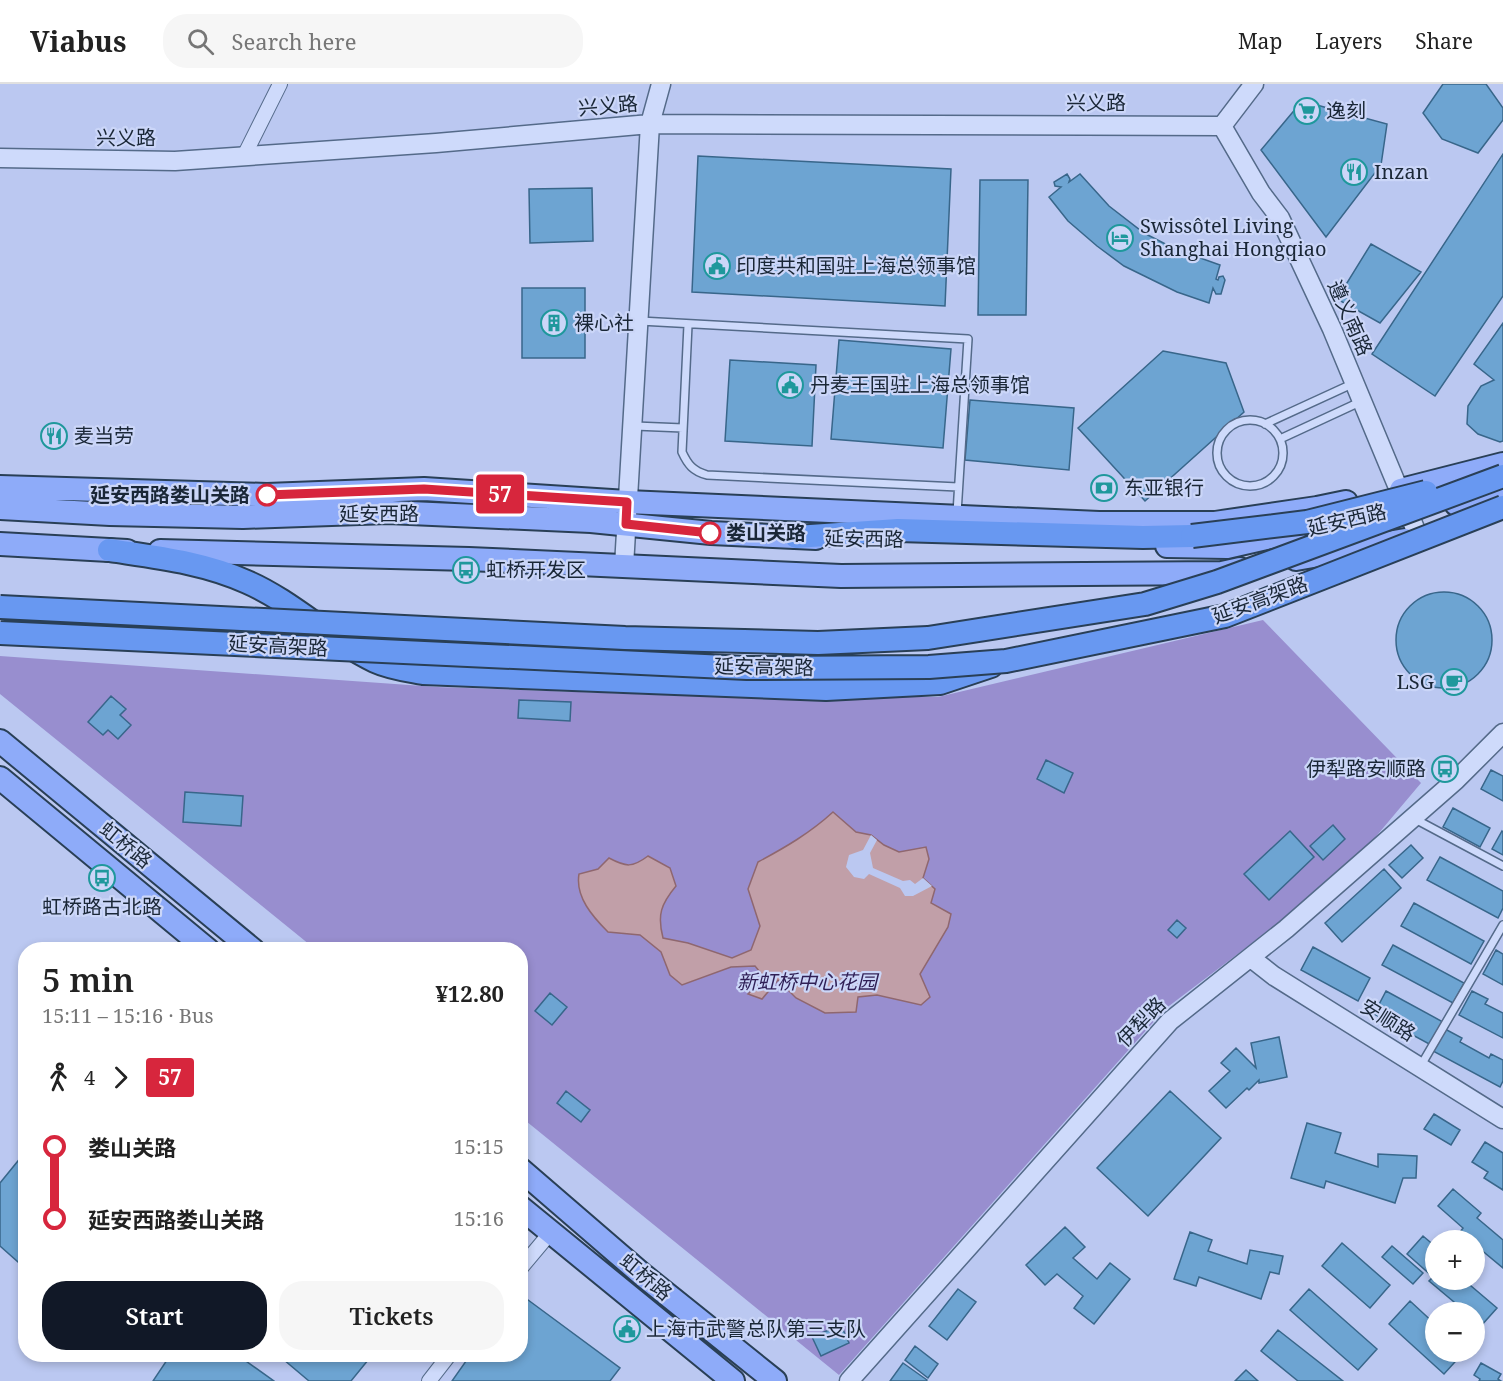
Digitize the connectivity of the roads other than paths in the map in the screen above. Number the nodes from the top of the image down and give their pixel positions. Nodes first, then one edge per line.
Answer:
1 (280, 84) edge
2 (661, 84) edge
3 (1254, 84) edge
4 (650, 124) junction
5 (1222, 126) junction
6 (244, 156) junction
7 (0, 158) edge
8 (638, 321) junction
9 (688, 325) junction
10 (1355, 383) junction
11 (1362, 401) junction
12 (1265, 424) junction
13 (631, 426) junction
14 (683, 428) junction
15 (1280, 439) junction
16 (1503, 464) edge
17 (1503, 474) edge
18 (0, 487) edge
19 (958, 487) junction
20 (1503, 489) edge
21 (1503, 507) edge
22 (0, 508) edge
23 (626, 513) junction
24 (1410, 513) junction
25 (1503, 515) edge
26 (956, 517) junction
27 (796, 537) junction
28 (0, 544) edge
29 (109, 550) junction
30 (624, 566) junction
31 (0, 607) edge
32 (0, 633) edge
33 (1006, 661) junction
34 (1503, 733) edge
35 (0, 742) edge
36 (0, 778) edge
37 (1413, 818) junction
38 (1503, 866) edge
39 (1503, 925) edge
40 (198, 942) edge
41 (243, 942) edge
42 (1251, 958) junction
43 (1420, 1067) junction
44 (1503, 1119) edge
45 (528, 1176) edge
46 (528, 1213) edge
47 (551, 1232) junction
48 (528, 1259) edge
49 (444, 1362) edge
50 (429, 1381) edge
51 (733, 1381) edge
52 (776, 1381) edge
53 (849, 1381) edge

1 - 6 street
2 - 4 street
3 - 5 street
4 - 5 street, 兴义路
4 - 6 street, 兴义路
4 - 8 street
5 - 10 street, 遵义南路
6 - 7 street, 兴义路
8 - 9 lane
8 - 13 street
9 - 14 lane
9 - 19 lane
10 - 11 street, 遵义南路
10 - 12 lane
11 - 15 lane
11 - 24 street, 遵义南路
12 - 15 lane
12 - 15 lane
13 - 14 lane
13 - 23 street
14 - 19 lane
16 - 24 main road, 延安西路
17 - 24 main road, 延安西路
17 - 27 highway, bridge
17 - 31 highway, 延安高架路, bridge
18 - 23 main road, 延安西路
19 - 26 lane
20 - 24 main road, 延安西路
21 - 33 highway, 延安高架路, bridge
22 - 23 main road, 延安西路
23 - 26 main road, 延安西路
23 - 27 main road, 延安西路
23 - 30 street
24 - 25 main road, 延安西路
24 - 26 main road, 延安西路
24 - 27 main road, 延安西路
24 - 30 main road, 延安西路
28 - 29 main road, 延安西路
29 - 30 main road, 延安西路
29 - 33 highway, bridge
32 - 33 highway, 延安高架路, bridge
34 - 37 street, 伊犁路
35 - 41 main road, 虹桥路
36 - 40 main road, 虹桥路
37 - 38 lane
37 - 42 street, 伊犁路
39 - 43 lane
42 - 43 street, 安顺路
42 - 53 street, 伊犁路
43 - 44 street, 安顺路
45 - 52 main road, 虹桥路
46 - 47 main road, 虹桥路
47 - 48 street
47 - 51 main road, 虹桥路
49 - 50 street

